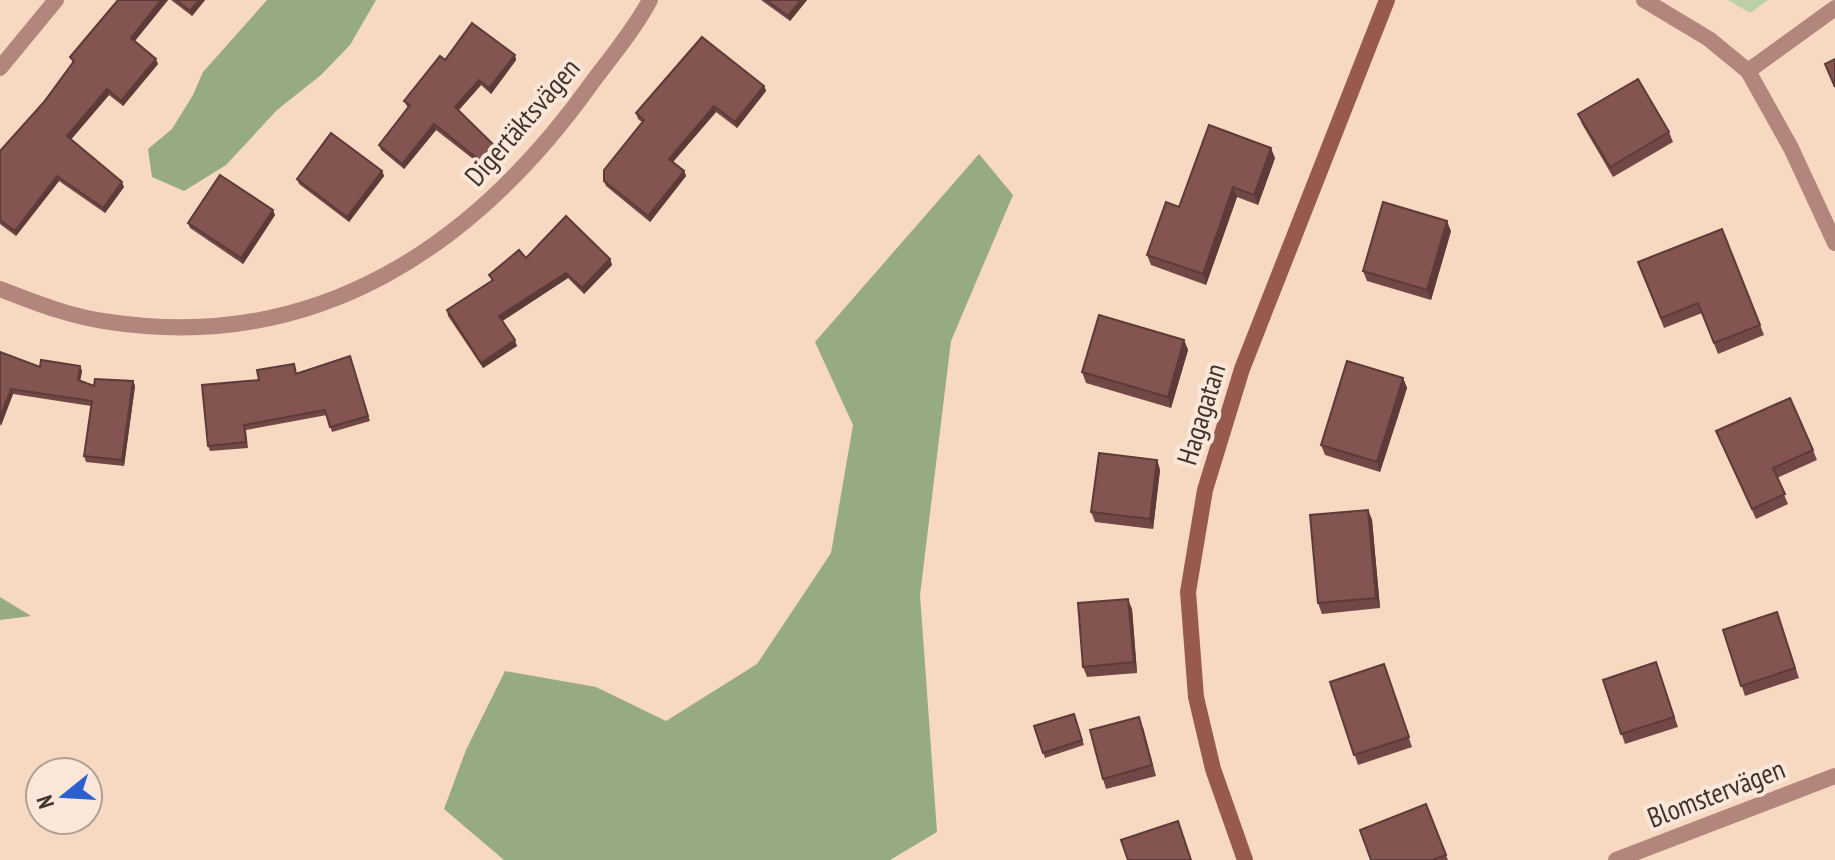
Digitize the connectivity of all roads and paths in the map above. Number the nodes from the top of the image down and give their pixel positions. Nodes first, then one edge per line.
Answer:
1 (56, 0) edge
2 (650, 0) edge
3 (1387, 0) edge
4 (1644, 0) edge
5 (1835, 8) edge
6 (0, 68) edge
7 (1748, 71) junction
8 (1835, 243) edge
9 (0, 289) edge
10 (1835, 776) edge
11 (1245, 860) edge
12 (1616, 860) edge

1 - 6 street
2 - 9 street, Digertäktsvägen
3 - 11 street, Hagagatan
4 - 7 street
5 - 7 street
7 - 8 street
10 - 12 street, Blomstervägen

